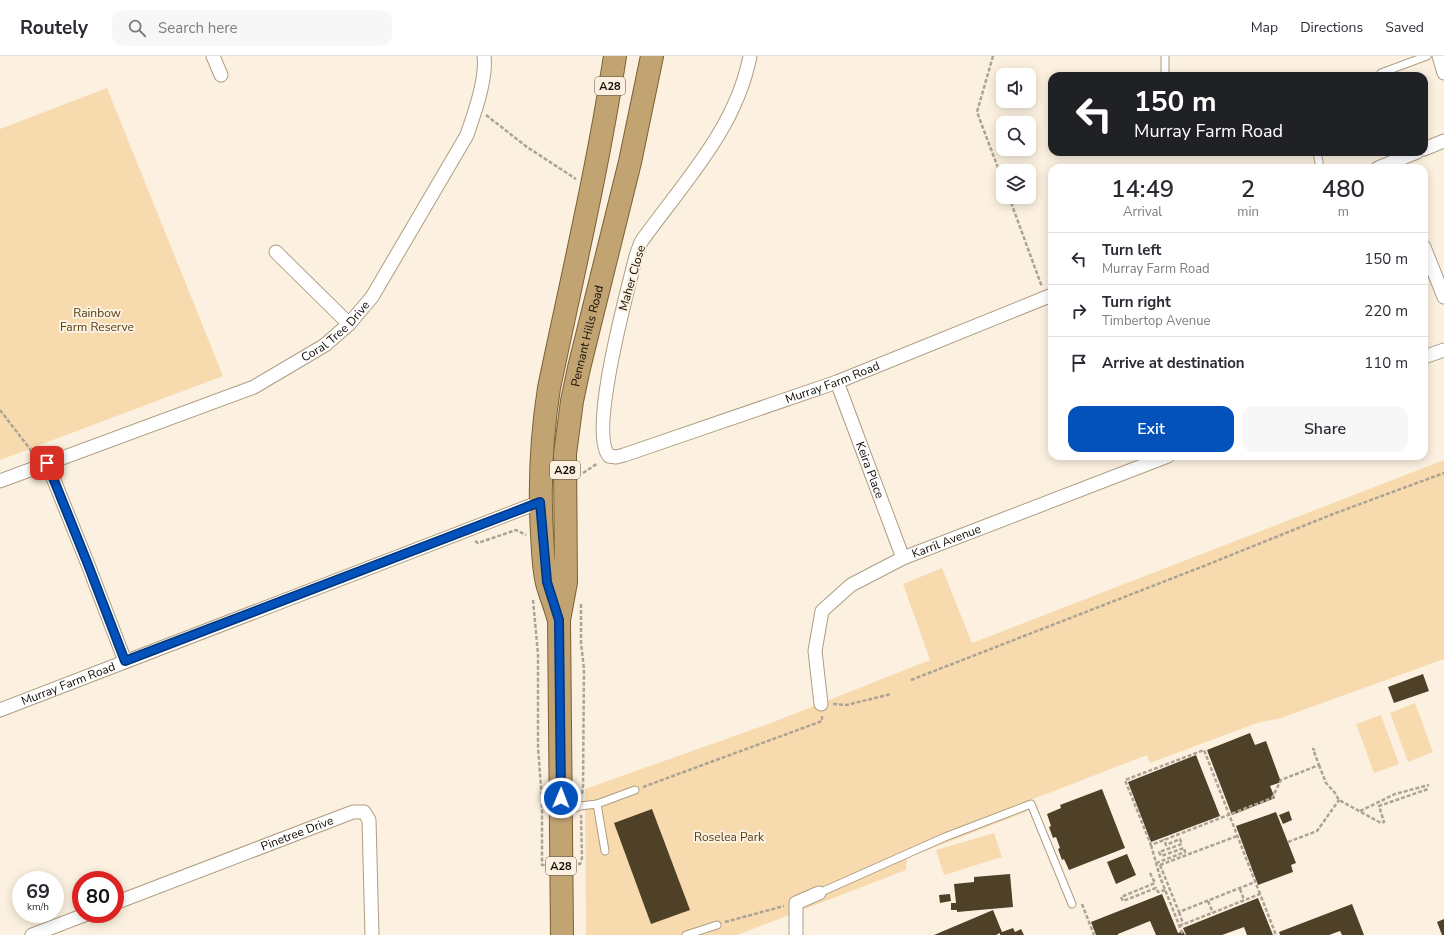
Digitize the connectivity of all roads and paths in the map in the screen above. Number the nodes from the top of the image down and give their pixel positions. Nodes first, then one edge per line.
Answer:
1 (213, 56) edge
2 (484, 56) edge
3 (615, 56) edge
4 (652, 56) edge
5 (750, 56) edge
6 (993, 56) edge
7 (1165, 56) edge
8 (1427, 56) edge
9 (1439, 56) edge
10 (1164, 70) dead end
11 (1384, 72) edge
12 (1444, 73) edge
13 (221, 75) dead end
14 (477, 108) junction
15 (1444, 141) edge
16 (1428, 147) edge
17 (1411, 156) edge
18 (997, 164) edge
19 (1396, 164) edge
20 (578, 181) dead end
21 (1012, 204) edge
22 (276, 252) dead end
23 (1428, 257) edge
24 (1048, 294) edge
25 (1048, 296) edge
26 (1444, 297) edge
27 (349, 324) junction
28 (1444, 350) edge
29 (1428, 356) edge
30 (837, 382) junction
31 (0, 410) edge
32 (565, 454) junction
33 (609, 456) junction
34 (1158, 460) edge
35 (42, 465) junction
36 (1444, 473) edge
37 (581, 474) dead end
38 (0, 481) edge
39 (540, 502) junction
40 (461, 532) junction
41 (528, 536) dead end
42 (903, 558) junction
43 (532, 593) dead end
44 (581, 597) dead end
45 (559, 620) junction
46 (125, 661) junction
47 (911, 680) dead end
48 (891, 694) dead end
49 (821, 704) junction
50 (0, 710) edge
51 (1315, 750) dead end
52 (1319, 765) junction
53 (635, 790) joint
54 (1339, 800) junction
55 (597, 804) junction
56 (571, 810) junction
57 (1360, 811) junction
58 (1229, 814) junction
59 (1237, 836) junction
60 (1164, 839) junction
61 (1288, 842) dead end
62 (1151, 845) junction
63 (605, 851) dead end
64 (1156, 863) junction
65 (580, 864) dead end
66 (542, 865) dead end
67 (1160, 865) junction
68 (1150, 873) dead end
69 (1255, 882) junction
70 (1240, 888) junction
71 (1165, 890) junction
72 (819, 893) joint
73 (1260, 894) junction
74 (124, 900) edge
75 (1244, 900) junction
76 (1208, 901) junction
77 (796, 903) junction
78 (1072, 904) joint
79 (1179, 912) junction
80 (1212, 913) junction
81 (72, 920) edge
82 (1183, 924) junction
83 (717, 925) joint
84 (1179, 926) junction
85 (32, 935) edge
86 (372, 935) edge
87 (562, 935) edge
88 (686, 935) edge
89 (796, 935) edge
90 (1094, 935) edge
91 (1183, 935) edge
92 (1276, 935) edge

1 - 13 street
2 - 14 street, Coral Tree Drive
3 - 39 highway, Pennant Hills Road / A28
4 - 32 highway, Pennant Hills Road / A28
5 - 33 street, Maher Close
6 - 18 path
7 - 10 lane
8 - 11 lane
9 - 12 street
14 - 20 path
14 - 27 street, Coral Tree Drive
15 - 16 street
17 - 19 street
21 - 24 path
22 - 27 street
23 - 26 street
25 - 30 street, Murray Farm Road
27 - 35 street, Coral Tree Drive
28 - 29 street
30 - 33 street, Murray Farm Road
30 - 42 street, Keira Place
31 - 35 path
32 - 39 highway
32 - 45 highway, Pennant Hills Road / A28
33 - 37 path
34 - 42 street, Karril Avenue
35 - 38 street, Coral Tree Drive
35 - 46 street
36 - 47 path
39 - 40 street, Murray Farm Road
39 - 45 highway, Pennant Hills Road / A28
40 - 41 path
40 - 46 street, Murray Farm Road
42 - 49 street, Karril Avenue
43 - 66 path
44 - 56 path
45 - 56 highway, Pennant Hills Road / A28
46 - 50 street, Murray Farm Road
48 - 49 path
49 - 53 path
51 - 52 path
52 - 54 path
52 - 58 path
53 - 55 lane
54 - 57 path
54 - 61 path
55 - 56 lane
55 - 63 lane
56 - 65 path
56 - 87 highway, Pennant Hills Road / A28
57 - 57 path
58 - 59 path
58 - 60 path
58 - 62 path
59 - 67 path
59 - 69 path
60 - 62 path
60 - 64 path
62 - 64 path
64 - 67 path
64 - 71 path
67 - 79 path
68 - 71 path
69 - 70 path
69 - 73 path
70 - 75 path
70 - 76 path
71 - 84 path
72 - 77 street
72 - 78 lane
73 - 75 path
73 - 92 path
74 - 86 street, Pinetree Drive
75 - 80 path
76 - 79 path
76 - 80 path
77 - 83 path
77 - 89 street
78 - 90 path
79 - 82 path
80 - 82 path
81 - 85 street
82 - 84 path
83 - 88 lane
84 - 91 path

